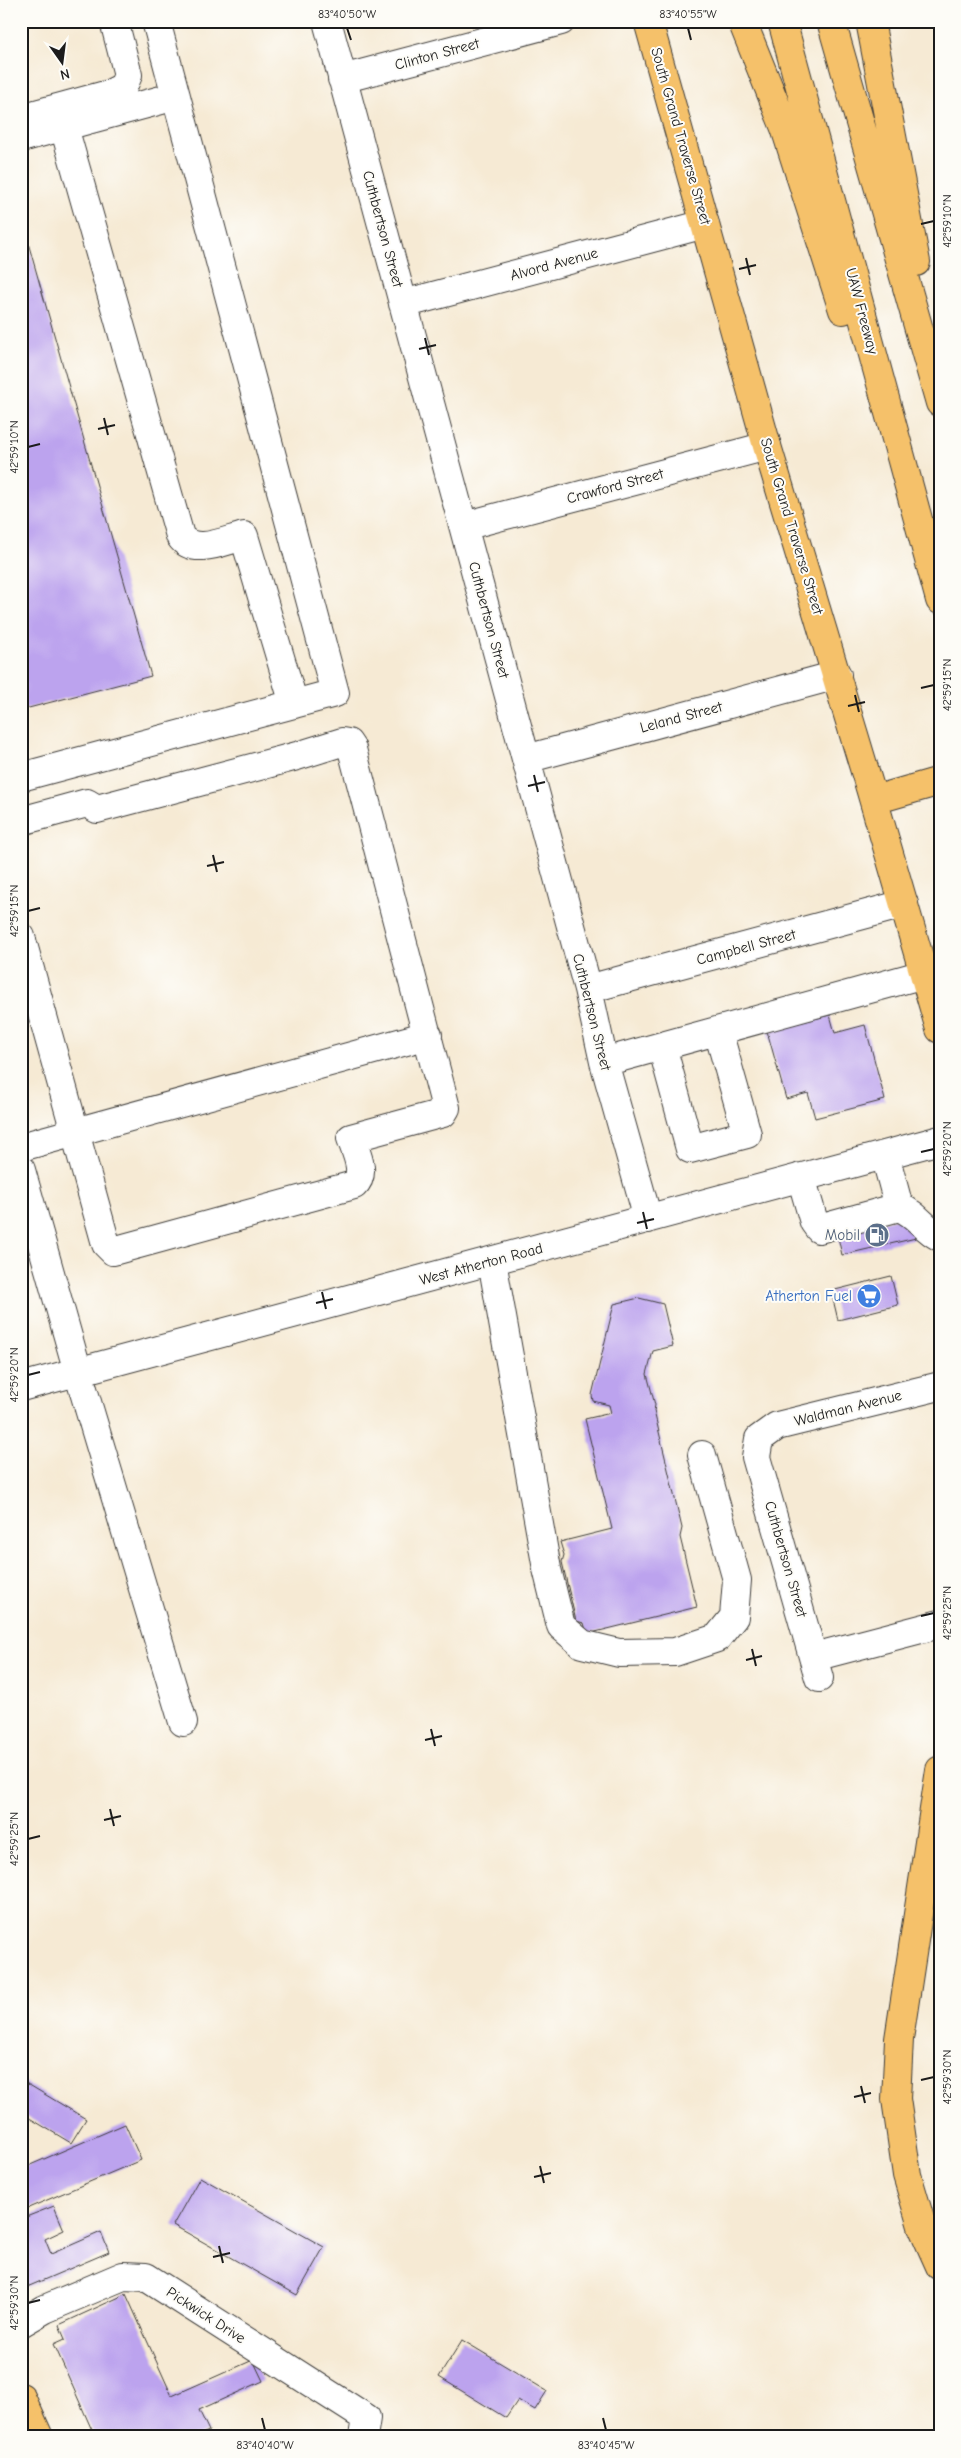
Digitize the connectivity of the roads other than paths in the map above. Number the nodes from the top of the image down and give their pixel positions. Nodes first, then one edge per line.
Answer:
1 (114, 21) edge
2 (156, 21) edge
3 (327, 21) edge
4 (560, 21) edge
5 (648, 21) edge
6 (742, 21) edge
7 (782, 21) edge
8 (831, 21) edge
9 (870, 21) edge
10 (342, 79) junction
11 (176, 96) junction
12 (21, 118) edge
13 (64, 127) junction
14 (21, 138) edge
15 (705, 224) junction
16 (403, 304) junction
17 (940, 368) edge
18 (940, 403) edge
19 (767, 446) junction
20 (464, 526) junction
21 (924, 543) junction
22 (940, 600) edge
23 (837, 675) junction
24 (294, 704) junction
25 (526, 759) junction
26 (21, 777) edge
27 (940, 781) edge
28 (874, 800) junction
29 (21, 821) edge
30 (904, 904) junction
31 (21, 937) edge
32 (924, 974) junction
33 (588, 989) junction
34 (940, 1029) edge
35 (718, 1031) junction
36 (428, 1034) junction
37 (662, 1046) junction
38 (604, 1062) junction
39 (76, 1132) junction
40 (940, 1140) edge
41 (21, 1147) edge
42 (884, 1155) junction
43 (21, 1170) edge
44 (801, 1177) junction
45 (900, 1207) junction
46 (648, 1219) junction
47 (940, 1237) edge
48 (492, 1261) junction
49 (78, 1372) junction
50 (940, 1386) edge
51 (21, 1387) edge
52 (759, 1439) joint
53 (702, 1455) dead end
54 (940, 1624) edge
55 (183, 1722) dead end
56 (940, 1770) edge
57 (940, 2266) edge
58 (21, 2323) edge
59 (21, 2397) edge
60 (364, 2435) edge
61 (39, 2437) edge

1 - 12 street
2 - 11 street
3 - 10 street, Cuthbertson Street
4 - 10 street, Clinton Street
5 - 15 main road, South Grand Traverse Street
6 - 21 main road
7 - 21 main road, UAW Freeway
8 - 18 main road
9 - 17 main road
10 - 16 street, Cuthbertson Street
11 - 13 street
11 - 24 street
13 - 14 street
13 - 24 street
15 - 16 street, Alvord Avenue
15 - 19 main road, South Grand Traverse Street
16 - 20 street, Cuthbertson Street
19 - 20 street, Crawford Street
19 - 23 main road, South Grand Traverse Street
20 - 25 street, Cuthbertson Street
21 - 22 main road, UAW Freeway
23 - 25 street, Leland Street
23 - 28 main road, South Grand Traverse Street
24 - 26 street
25 - 33 street, Cuthbertson Street
27 - 28 main road
28 - 30 main road, South Grand Traverse Street
29 - 36 street
30 - 32 main road, South Grand Traverse Street
30 - 33 street, Campbell Street
31 - 39 street
32 - 34 main road, South Grand Traverse Street
32 - 35 street
33 - 38 street, Cuthbertson Street
35 - 37 street
35 - 37 street
36 - 39 street
36 - 39 street
37 - 38 street
38 - 46 street, Cuthbertson Street
39 - 41 street
40 - 42 street, West Atherton Road
42 - 44 street, West Atherton Road
42 - 45 street
43 - 49 street
44 - 45 street
44 - 46 street, West Atherton Road
45 - 47 street
46 - 48 street, West Atherton Road
48 - 49 street, West Atherton Road
48 - 53 street
49 - 51 street, West Atherton Road
49 - 55 street
50 - 52 street, Waldman Avenue
52 - 54 street, Cuthbertson Street
56 - 57 main road
58 - 60 street, Pickwick Drive
59 - 61 main road

